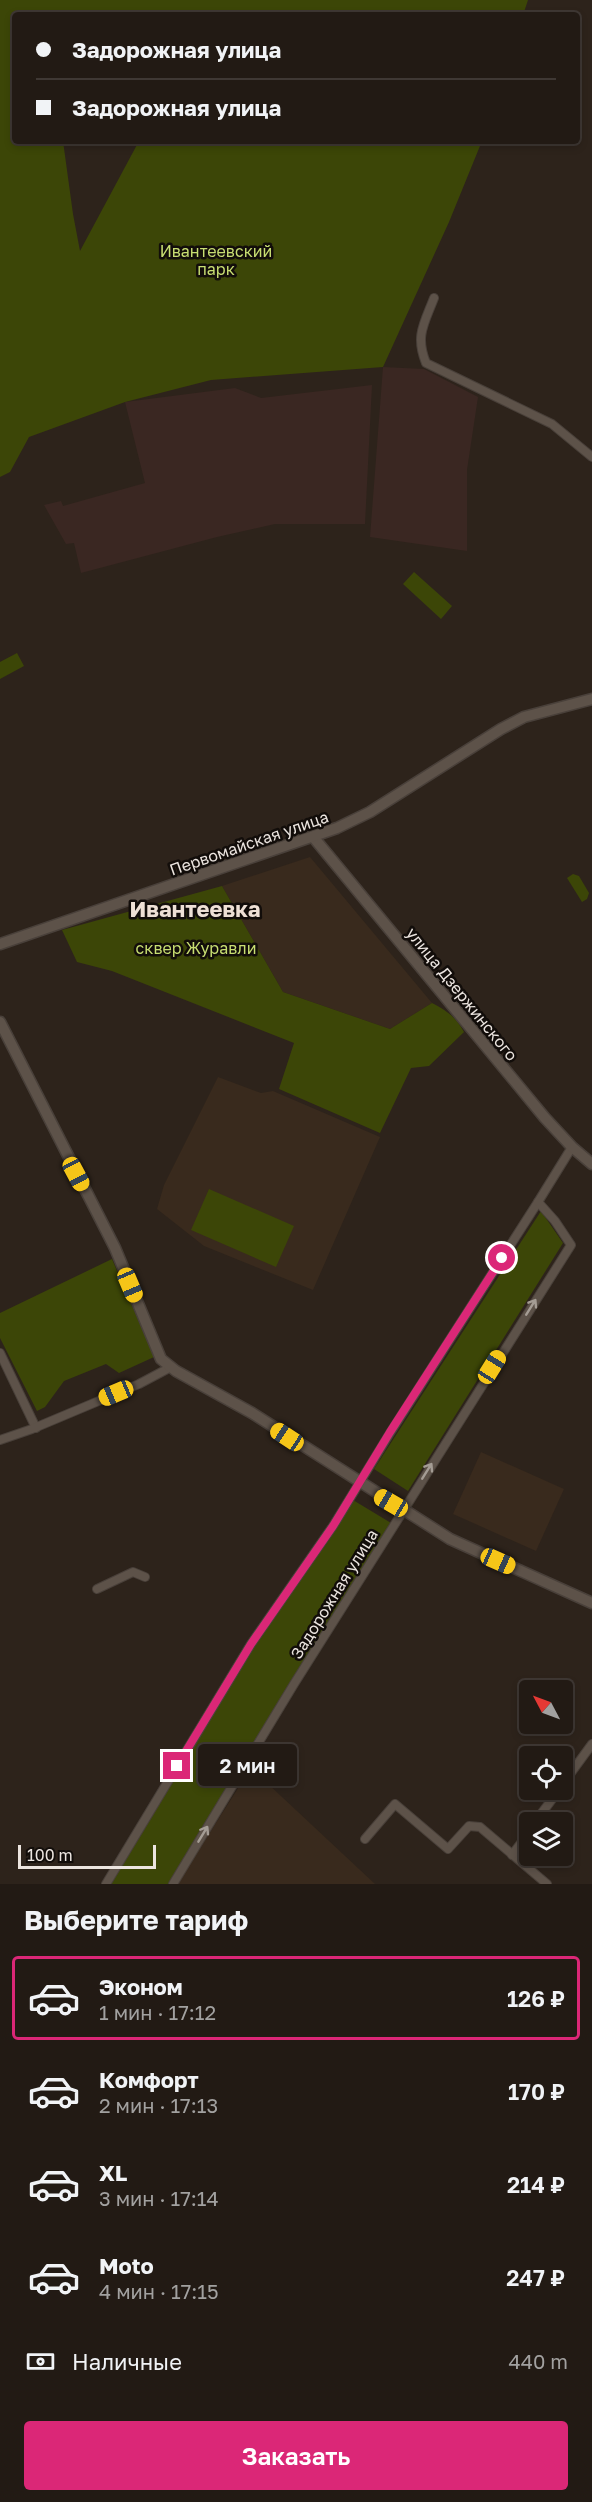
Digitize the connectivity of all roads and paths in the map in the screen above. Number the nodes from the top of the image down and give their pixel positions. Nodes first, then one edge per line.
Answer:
1 (434, 298) dead end
2 (592, 457) edge
3 (592, 699) edge
4 (314, 838) junction
5 (0, 944) edge
6 (0, 1022) edge
7 (572, 1147) junction
8 (592, 1164) edge
9 (538, 1202) junction
10 (0, 1353) edge
11 (171, 1367) junction
12 (36, 1428) junction
13 (0, 1440) edge
14 (358, 1483) junction
15 (403, 1510) junction
16 (145, 1577) dead end
17 (97, 1589) dead end
18 (592, 1603) edge
19 (592, 1744) edge
20 (573, 1770) edge
21 (365, 1839) dead end
22 (519, 1846) edge
23 (512, 1855) junction
24 (105, 1884) edge
25 (173, 1884) edge
26 (547, 1884) edge

1 - 2 street
3 - 4 street, Первомайская улица
4 - 5 street, Первомайская улица
4 - 7 street, улица Дзержинского
6 - 11 street
7 - 8 street, улица Дзержинского
7 - 9 street
9 - 14 street
15 -> 9 street, Задорожная улица
10 - 12 street
11 - 12 street
11 - 14 street
12 - 13 street
14 - 15 street
14 - 24 street
15 - 18 street
25 -> 15 street, Задорожная улица
16 - 17 street
19 - 20 street
21 - 23 street
22 - 23 street
23 - 26 street

